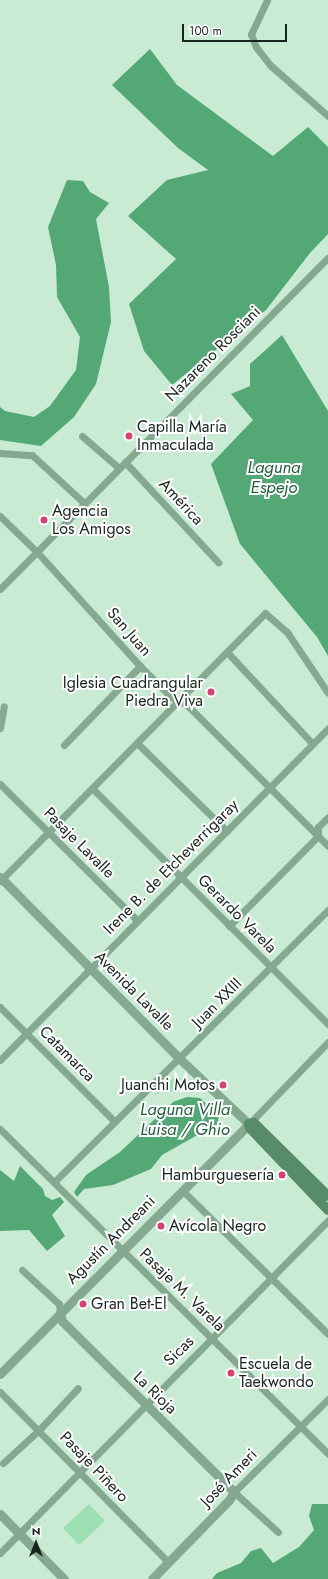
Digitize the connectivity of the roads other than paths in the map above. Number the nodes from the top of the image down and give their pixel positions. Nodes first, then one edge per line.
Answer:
1 (267, 0) edge
2 (328, 116) edge
3 (328, 258) edge
4 (82, 436) dead end
5 (0, 452) edge
6 (125, 462) junction
7 (119, 468) junction
8 (84, 503) junction
9 (0, 516) edge
10 (38, 553) junction
11 (218, 562) dead end
12 (0, 589) edge
13 (227, 652) junction
14 (140, 666) junction
15 (328, 693) edge
16 (178, 701) junction
17 (4, 706) dead end
18 (0, 728) edge
19 (328, 728) edge
20 (137, 743) junction
21 (312, 743) junction
22 (64, 745) dead end
23 (0, 784) edge
24 (269, 787) junction
25 (92, 788) junction
26 (328, 817) edge
27 (227, 831) junction
28 (48, 833) junction
29 (318, 836) junction
30 (328, 846) edge
31 (181, 878) junction
32 (1, 879) edge
33 (328, 910) edge
34 (138, 921) junction
35 (229, 926) junction
36 (91, 968) junction
37 (272, 968) junction
38 (0, 1007) edge
39 (328, 1024) edge
40 (27, 1033) junction
41 (328, 1042) edge
42 (180, 1059) junction
43 (0, 1060) edge
44 (114, 1121) junction
45 (249, 1124) junction
46 (0, 1129) edge
47 (54, 1182) junction
48 (182, 1190) junction
49 (328, 1196) edge
50 (328, 1210) edge
51 (328, 1220) edge
52 (122, 1251) junction
53 (22, 1270) dead end
54 (270, 1278) junction
55 (60, 1313) junction
56 (328, 1334) edge
57 (212, 1338) junction
58 (0, 1374) edge
59 (78, 1388) dead end
60 (0, 1392) edge
61 (328, 1399) edge
62 (146, 1405) junction
63 (300, 1427) junction
64 (39, 1430) junction
65 (328, 1454) edge
66 (3, 1463) dead end
67 (80, 1473) junction
68 (234, 1492) junction
69 (0, 1514) edge
70 (278, 1532) dead end
71 (19, 1534) junction
72 (0, 1553) edge
73 (167, 1561) junction
74 (64, 1579) edge
75 (152, 1579) edge

1 - 2 street
3 - 6 street, Nazareno Rosciani
4 - 7 street
5 - 8 street
6 - 7 street, Nazareno Rosciani
6 - 11 street, América
7 - 8 street, Nazareno Rosciani
8 - 10 street, Nazareno Rosciani
9 - 10 street, San Juan
10 - 12 street, Nazareno Rosciani
10 - 14 street, San Juan
13 - 15 street
13 - 16 street
13 - 21 street
14 - 16 street, San Juan
14 - 22 street
16 - 20 street
16 - 24 street, San Juan
17 - 18 street
19 - 21 street, Irene B. de Etcheverrigaray
20 - 25 street
20 - 27 street
21 - 24 street, Irene B. de Etcheverrigaray
23 - 28 street, Pasaje Lavalle
24 - 27 street, Irene B. de Etcheverrigaray
24 - 29 street, San Juan
25 - 28 street
25 - 31 street, Gerardo Varela
26 - 29 street
27 - 31 street, Irene B. de Etcheverrigaray
28 - 32 street
28 - 34 street, Pasaje Lavalle
29 - 30 street, San Juan
29 - 35 street
31 - 34 street, Irene B. de Etcheverrigaray
31 - 35 street, Gerardo Varela
32 - 36 street, Avenida Lavalle
33 - 37 street, Juan XXIII
34 - 36 street, Irene B. de Etcheverrigaray
35 - 37 street, Gerardo Varela
36 - 40 street, Irene B. de Etcheverrigaray
36 - 42 street, Avenida Lavalle
37 - 39 street, Gerardo Varela
37 - 42 street, Juan XXIII
38 - 40 street, Catamarca
40 - 43 street, Irene B. de Etcheverrigaray
40 - 44 street, Catamarca
41 - 45 street, Agustín Andreani
42 - 44 street, Juan XXIII
42 - 45 street, Avenida Lavalle
44 - 47 street, Juan XXIII
45 - 48 street, Agustín Andreani
45 - 49 main road, Avenida Lavalle
45 - 50 main road, Avenida Lavalle
46 - 47 street, Pasaje M. Varela
47 - 52 street, Pasaje M. Varela
48 - 52 street, Agustín Andreani
48 - 54 street
51 - 54 street, Sicas
52 - 55 street, Agustín Andreani
52 - 57 street, Pasaje M. Varela
53 - 55 street, La Rioja
54 - 56 street
54 - 57 street, Sicas
55 - 58 street, Agustín Andreani
55 - 62 street, La Rioja
57 - 62 street, Sicas
57 - 63 street, Pasaje M. Varela
59 - 64 street
60 - 64 street, Pasaje Piñero
61 - 63 street, José Ameri
62 - 67 street, Sicas
62 - 68 street, La Rioja
63 - 65 street, Pasaje M. Varela
63 - 68 street, José Ameri
64 - 66 street
64 - 67 street, Pasaje Piñero
67 - 71 street, Sicas
67 - 73 street, Pasaje Piñero
68 - 70 street, La Rioja
68 - 73 street, José Ameri
69 - 71 street
71 - 72 street, Sicas
71 - 74 street
73 - 75 street, José Ameri

